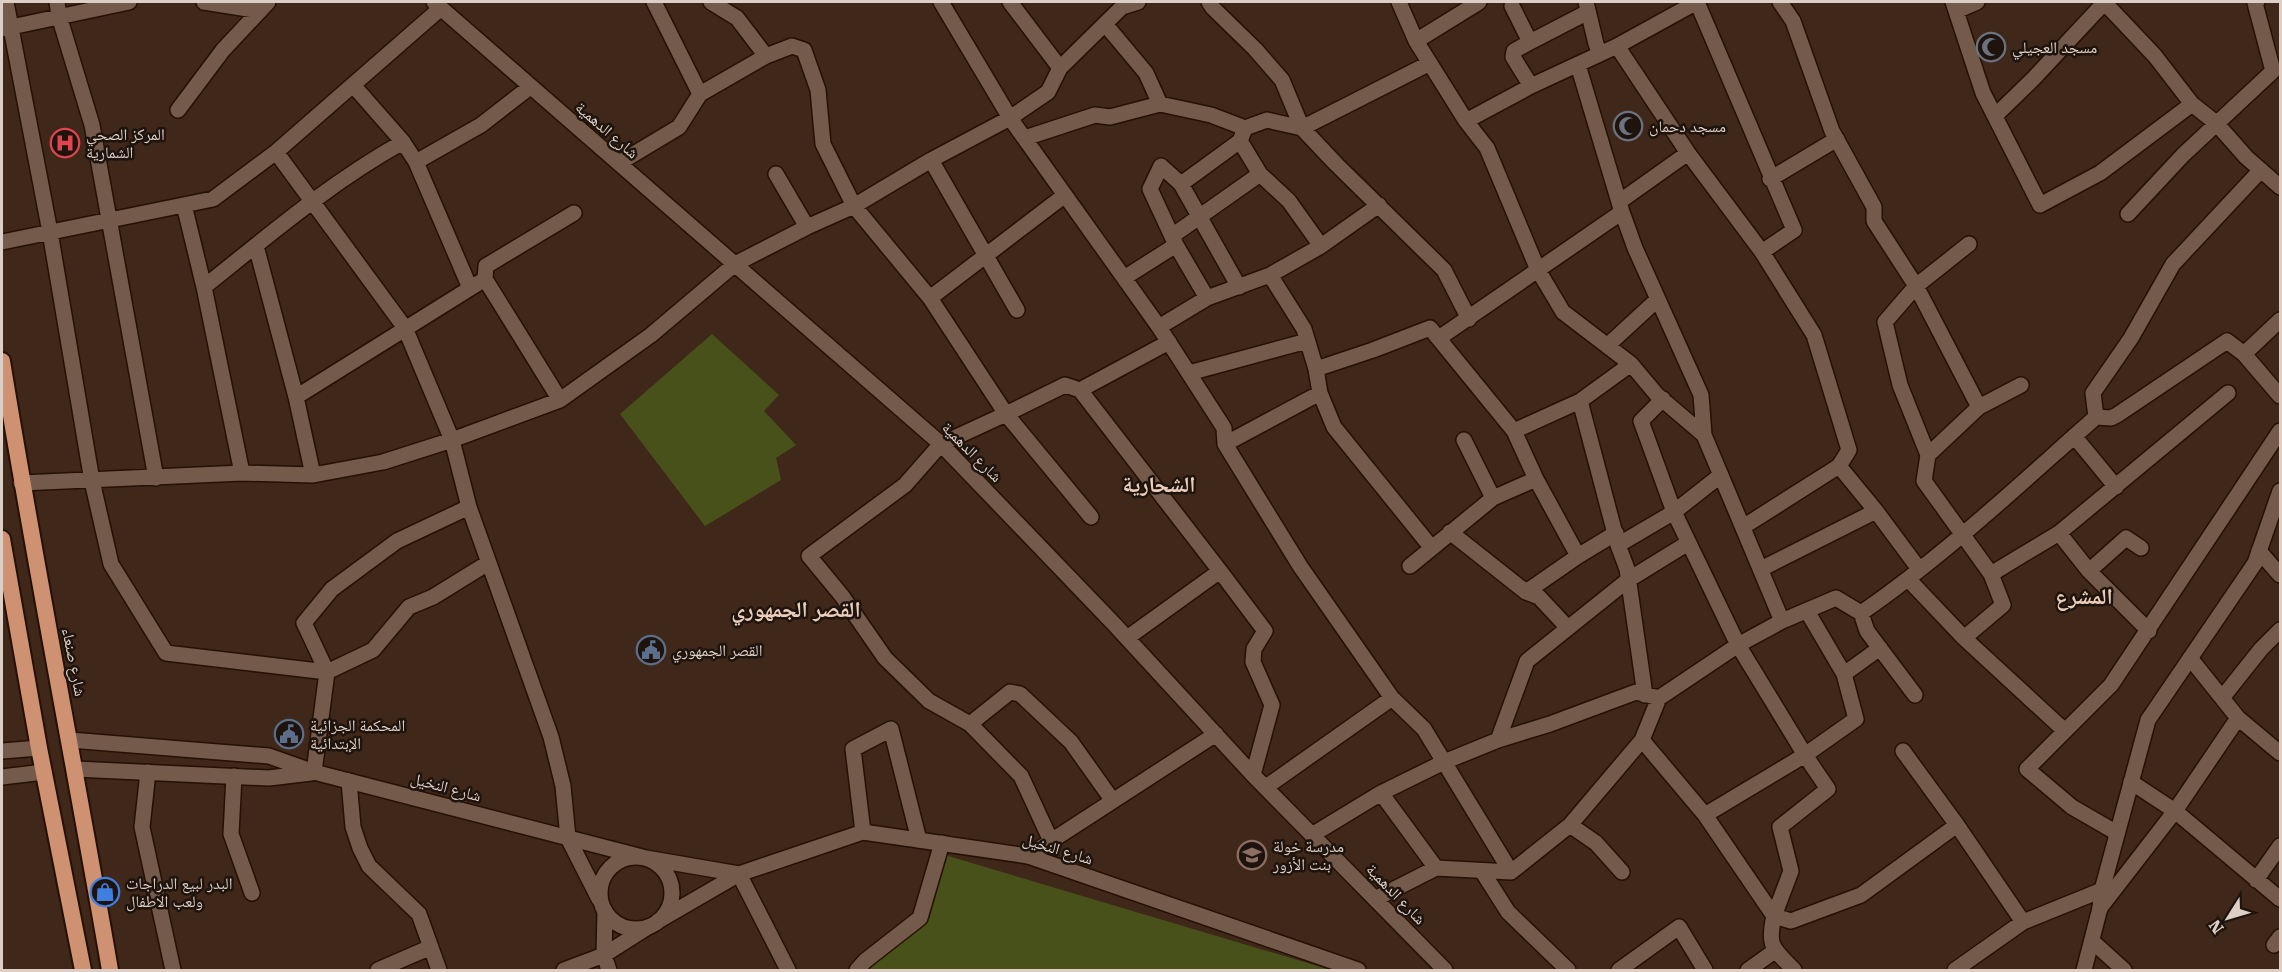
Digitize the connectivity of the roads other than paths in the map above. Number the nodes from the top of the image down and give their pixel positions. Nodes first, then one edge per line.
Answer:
1 (6, 2) edge
2 (119, 2) edge
3 (204, 2) edge
4 (654, 2) edge
5 (711, 2) edge
6 (941, 2) edge
7 (1010, 2) edge
8 (1138, 2) edge
9 (1209, 2) edge
10 (1399, 2) edge
11 (1479, 2) edge
12 (1697, 2) edge
13 (1780, 2) edge
14 (1977, 2) edge
15 (2105, 2) edge
16 (2257, 2) edge
17 (438, 5) edge
18 (1512, 6) dead end
19 (1954, 6) edge
20 (264, 7) edge
21 (1587, 7) edge
22 (1672, 8) edge
23 (58, 9) edge
24 (1105, 24) junction
25 (6, 28) edge
26 (1416, 41) junction
27 (2280, 41) edge
28 (1530, 42) junction
29 (1617, 46) junction
30 (2268, 53) junction
31 (1600, 54) junction
32 (766, 56) junction
33 (1430, 63) junction
34 (1578, 65) junction
35 (1060, 68) junction
36 (2277, 77) edge
37 (353, 85) junction
38 (1531, 86) junction
39 (530, 87) junction
40 (700, 94) junction
41 (1160, 104) junction
42 (2192, 104) junction
43 (178, 110) dead end
44 (1995, 116) junction
45 (1010, 118) junction
46 (1466, 121) junction
47 (2216, 123) junction
48 (1302, 128) junction
49 (1243, 135) junction
50 (1025, 138) junction
51 (1836, 139) junction
52 (403, 142) junction
53 (276, 152) junction
54 (1688, 153) junction
55 (931, 160) junction
56 (416, 162) junction
57 (619, 163) junction
58 (2261, 170) junction
59 (776, 174) dead end
60 (1260, 174) junction
61 (1770, 179) junction
62 (1181, 184) junction
63 (2280, 187) edge
64 (1065, 195) junction
65 (312, 201) junction
66 (184, 205) junction
67 (1379, 205) junction
68 (854, 206) junction
69 (1620, 207) junction
70 (574, 213) dead end
71 (2128, 214) dead end
72 (1201, 217) junction
73 (109, 220) junction
74 (807, 227) junction
75 (50, 232) junction
76 (1174, 241) junction
77 (2, 242) edge
78 (1969, 244) dead end
79 (256, 246) junction
80 (1321, 246) junction
81 (1762, 252) junction
82 (987, 256) junction
83 (735, 264) junction
84 (1538, 270) junction
85 (1270, 275) junction
86 (1124, 278) junction
87 (486, 279) junction
88 (1916, 286) junction
89 (1239, 287) junction
90 (204, 288) junction
91 (470, 288) junction
92 (930, 298) junction
93 (1207, 298) junction
94 (1658, 298) junction
95 (1017, 310) dead end
96 (1469, 319) junction
97 (2280, 320) edge
98 (1159, 327) junction
99 (405, 328) junction
100 (1439, 338) junction
101 (1307, 341) junction
102 (1169, 342) junction
103 (1608, 345) junction
104 (2244, 354) junction
105 (2, 361) edge
106 (1631, 364) junction
107 (1316, 369) junction
108 (1189, 373) junction
109 (2021, 385) dead end
110 (1080, 390) junction
111 (1320, 393) junction
112 (2228, 393) dead end
113 (2280, 396) edge
114 (296, 397) junction
115 (1663, 399) junction
116 (560, 400) junction
117 (1580, 401) junction
118 (1979, 407) junction
119 (1006, 414) junction
120 (2096, 417) junction
121 (1514, 431) junction
122 (2280, 431) edge
123 (1704, 435) junction
124 (2074, 436) junction
125 (452, 440) junction
126 (1464, 441) dead end
127 (941, 444) junction
128 (1225, 444) junction
129 (1928, 455) junction
130 (1839, 466) junction
131 (242, 473) junction
132 (313, 475) junction
133 (1721, 475) junction
134 (156, 478) junction
135 (1536, 478) junction
136 (92, 481) junction
137 (21, 483) junction
138 (2116, 487) junction
139 (2280, 491) edge
140 (1493, 498) junction
141 (469, 507) junction
142 (1876, 511) junction
143 (1674, 512) junction
144 (1091, 517) dead end
145 (1743, 527) junction
146 (1449, 531) junction
147 (2059, 533) junction
148 (1964, 534) junction
149 (2, 539) edge
150 (1617, 539) junction
151 (1688, 543) junction
152 (1431, 547) junction
153 (2141, 548) dead end
154 (2259, 551) junction
155 (1578, 556) junction
156 (488, 563) junction
157 (1410, 566) dead end
158 (1761, 569) junction
159 (1220, 571) junction
160 (2089, 571) junction
161 (1914, 574) junction
162 (1991, 574) junction
163 (2280, 575) edge
164 (1628, 580) junction
165 (1526, 592) junction
166 (1807, 611) junction
167 (1861, 614) junction
168 (1782, 621) junction
169 (1568, 628) junction
170 (2280, 630) edge
171 (2149, 631) junction
172 (1127, 638) junction
173 (1964, 638) junction
174 (1738, 645) junction
175 (1880, 648) junction
176 (2190, 658) junction
177 (327, 672) junction
178 (1844, 674) junction
179 (1915, 695) dead end
180 (1652, 696) junction
181 (1392, 698) junction
182 (2222, 698) junction
183 (2238, 718) junction
184 (970, 724) junction
185 (2065, 731) junction
186 (1216, 734) junction
187 (70, 740) junction
188 (1498, 740) junction
189 (1642, 740) junction
190 (39, 747) junction
191 (2, 751) edge
192 (1903, 751) dead end
193 (2280, 753) edge
194 (1805, 755) junction
195 (1444, 762) junction
196 (75, 768) junction
197 (44, 772) junction
198 (148, 772) junction
199 (314, 772) junction
200 (1253, 775) junction
201 (234, 776) junction
202 (2, 777) edge
203 (350, 781) junction
204 (2131, 782) junction
205 (1266, 787) junction
206 (1381, 794) junction
207 (1113, 801) junction
208 (2175, 811) junction
209 (1705, 815) junction
210 (1570, 825) junction
211 (1957, 825) junction
212 (863, 832) junction
213 (2117, 833) junction
214 (1312, 835) junction
215 (568, 838) junction
216 (919, 840) junction
217 (1051, 841) junction
218 (942, 843) junction
219 (2280, 846) edge
220 (1028, 856) junction
221 (646, 858) junction
222 (1436, 868) junction
223 (1482, 871) junction
224 (1511, 872) junction
225 (1622, 872) dead end
226 (740, 874) junction
227 (2256, 880) junction
228 (2102, 890) junction
229 (252, 894) dead end
230 (1375, 899) junction
231 (2280, 899) edge
232 (603, 907) junction
233 (2100, 908) junction
234 (1774, 916) junction
235 (2023, 922) junction
236 (653, 924) junction
237 (2092, 941) junction
238 (105, 944) junction
239 (78, 947) junction
240 (431, 947) junction
241 (1776, 950) junction
242 (604, 955) junction
243 (83, 970) edge
244 (110, 970) edge
245 (173, 970) edge
246 (378, 970) edge
247 (439, 970) edge
248 (564, 970) edge
249 (609, 970) edge
250 (788, 970) edge
251 (856, 970) edge
252 (1358, 970) edge
253 (1445, 970) edge
254 (1568, 970) edge
255 (1619, 970) edge
256 (1705, 970) edge
257 (1748, 970) edge
258 (1794, 970) edge
259 (1955, 970) edge
260 (2084, 970) edge
261 (2124, 970) edge

1 - 25 street
2 - 23 street
3 - 20 street
4 - 40 street
5 - 32 street
6 - 45 street
7 - 35 street
8 - 24 street
9 - 48 street
10 - 26 street
11 - 26 street
12 - 22 street
12 - 61 street
13 - 51 street
14 - 19 street
15 - 42 street
15 - 44 street
16 - 30 street
17 - 37 street
17 - 39 street, شارع الدهمية
18 - 28 street
19 - 44 street
20 - 43 street
21 - 28 street
21 - 31 street
22 - 29 street
23 - 25 street
23 - 73 street
24 - 35 street
24 - 41 street
25 - 75 street
26 - 33 street
27 - 30 street
28 - 38 street
29 - 31 street
29 - 54 street
30 - 36 street
31 - 34 street
32 - 40 street
32 - 68 street
33 - 46 street
33 - 48 street
34 - 38 street
34 - 69 street
35 - 45 street
36 - 47 street
37 - 52 street
37 - 53 street
38 - 46 street
39 - 56 street
39 - 57 street, شارع الدهمية
40 - 57 street
41 - 49 street
41 - 50 street
42 - 44 street
42 - 47 street
45 - 50 street
45 - 55 street
46 - 84 street
47 - 58 street
47 - 71 street
48 - 49 street
48 - 67 street
49 - 60 street
49 - 62 street
50 - 64 street
51 - 61 street
51 - 88 street
52 - 56 street
52 - 65 street
53 - 65 street
53 - 66 street
54 - 69 street
54 - 81 street
55 - 68 street
55 - 82 street
56 - 91 street
57 - 83 street, شارع الدهمية
58 - 63 street
58 - 120 street
59 - 74 street
60 - 72 street
60 - 80 street
61 - 81 street
62 - 72 street
62 - 76 street
64 - 82 street
64 - 86 street
65 - 79 street
65 - 99 street
66 - 73 street
66 - 90 street
67 - 80 street
67 - 96 street
68 - 74 street
68 - 92 street
69 - 84 street
69 - 94 street
70 - 87 street
72 - 76 street
72 - 89 street
73 - 75 street
73 - 134 street
74 - 83 street
75 - 77 street
75 - 136 street
76 - 86 street
76 - 93 street
78 - 88 street
79 - 90 street
79 - 114 street
80 - 85 street
81 - 130 street
82 - 92 street
82 - 95 street
83 - 116 street
83 - 127 street, شارع الدهمية
84 - 96 street
84 - 103 street
85 - 89 street
85 - 101 street
86 - 98 street
87 - 91 street
87 - 116 street
88 - 118 street
88 - 129 street
89 - 93 street
90 - 131 street
91 - 99 street
92 - 119 street
93 - 98 street
94 - 103 street
94 - 123 street
96 - 100 street
97 - 104 street
98 - 102 street
99 - 114 street
99 - 125 street
100 - 107 street
100 - 121 street
101 - 107 street
101 - 108 street
102 - 108 street
102 - 110 street
103 - 106 street
104 - 113 street
104 - 120 street
105 - 137 highway, شارع صنعاء
106 - 115 street
106 - 117 street
107 - 111 street
108 - 128 street
109 - 118 street
110 - 119 street
110 - 159 street
111 - 128 street
111 - 152 street
112 - 138 street
114 - 132 street
115 - 123 street
115 - 143 street
116 - 125 street
117 - 121 street
117 - 150 street
118 - 129 street
119 - 127 street
119 - 144 street
120 - 124 street
121 - 135 street
122 - 171 street
123 - 133 street
124 - 138 street
124 - 148 street
125 - 132 street
125 - 141 street
126 - 140 street
127 - 172 street, شارع الدهمية
127 - 184 street
128 - 181 street
129 - 148 street
130 - 142 street
130 - 145 street
131 - 132 street
131 - 134 street
133 - 143 street
133 - 145 street
134 - 136 street
135 - 140 street
135 - 155 street
136 - 137 street
136 - 177 street
137 - 187 highway, شارع صنعاء
138 - 147 street
139 - 154 street
140 - 146 street
141 - 156 street
141 - 177 street
142 - 158 street
142 - 161 street
143 - 150 street
143 - 151 street
145 - 158 street
146 - 152 street
146 - 165 street
147 - 160 street
147 - 162 street
148 - 161 street
148 - 162 street
149 - 190 highway
150 - 155 street
150 - 164 street
151 - 164 street
151 - 174 street
152 - 157 street
153 - 160 street
154 - 163 street
154 - 176 street
155 - 165 street
156 - 177 street
156 - 215 street
158 - 168 street
159 - 172 street
159 - 200 street
160 - 171 street
161 - 167 street
161 - 173 street
162 - 173 street
164 - 169 street
164 - 180 street
165 - 169 street
166 - 167 street
166 - 168 street
166 - 178 street
167 - 175 street
168 - 174 street
169 - 188 street
170 - 182 street
171 - 185 street
172 - 186 street, شارع الدهمية
173 - 185 street
174 - 180 street
174 - 194 street
175 - 178 street
175 - 179 street
176 - 182 street
176 - 204 street
177 - 199 street
178 - 194 street
180 - 188 street
180 - 189 street
181 - 195 street
181 - 205 street
182 - 183 street
183 - 193 street
183 - 208 street
184 - 207 street
184 - 217 street
185 - 213 street
186 - 200 street, شارع الدهمية
186 - 207 street
187 - 196 highway, شارع صنعاء
187 - 199 street, شارع النخيل
188 - 195 street
189 - 209 street
189 - 210 street
190 - 191 street
190 - 197 highway
192 - 211 street
194 - 209 street
194 - 234 street
195 - 206 street
195 - 224 street
196 - 198 street, شارع النخيل
196 - 238 highway, شارع صنعاء
197 - 202 street
197 - 239 highway
198 - 201 street, شارع النخيل
198 - 245 street
199 - 201 street, شارع النخيل
199 - 203 street, شارع النخيل
200 - 205 street, شارع الدهمية
201 - 229 street
203 - 215 street, شارع النخيل
203 - 240 street
204 - 208 street
204 - 213 street
205 - 214 street, شارع الدهمية
206 - 214 street
206 - 222 street
207 - 217 street
208 - 227 street
208 - 233 street
209 - 234 street
210 - 224 street
210 - 225 street
211 - 234 street
211 - 235 street
212 - 216 street, شارع النخيل
212 - 216 street
212 - 226 street, شارع النخيل
213 - 228 street
214 - 230 street, شارع الدهمية
215 - 221 street, شارع النخيل
215 - 232 street
216 - 218 street, شارع النخيل
217 - 220 street
218 - 220 street, شارع النخيل
218 - 251 street
219 - 227 street
220 - 252 street, شارع النخيل
221 - 226 street
221 - 232 street
221 - 236 street
222 - 223 street
222 - 230 street
223 - 224 street
223 - 254 street
226 - 236 street, شارع النخيل
226 - 250 street
227 - 231 street
228 - 233 street
228 - 235 street
230 - 253 street, شارع الدهمية
232 - 236 street
232 - 242 street
233 - 237 street
234 - 241 street
235 - 259 street
236 - 242 street, شارع النخيل
237 - 260 street
237 - 261 street
238 - 239 highway
238 - 244 highway, شارع صنعاء
239 - 243 highway
240 - 246 street
240 - 247 street
241 - 257 street
241 - 258 street
242 - 248 street, شارع النخيل
242 - 249 street
255 - 256 street

